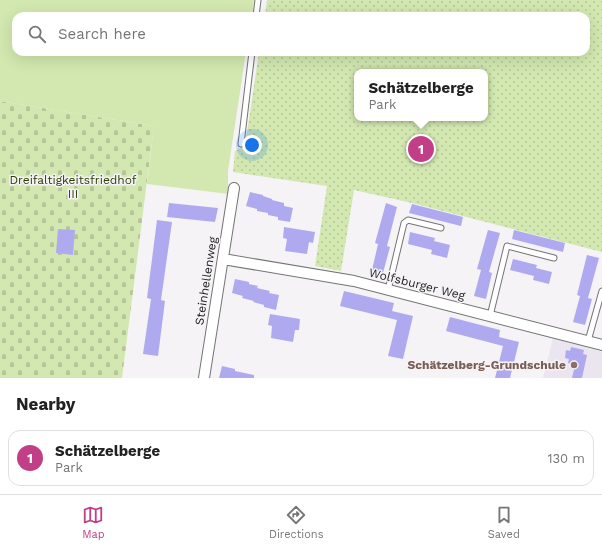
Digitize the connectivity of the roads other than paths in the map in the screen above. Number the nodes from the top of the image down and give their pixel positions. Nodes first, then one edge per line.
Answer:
1 (258, 0) edge
2 (256, 12) edge
3 (252, 56) edge
4 (241, 144) dead end
5 (234, 188) dead end
6 (441, 228) dead end
7 (554, 258) dead end
8 (223, 259) junction
9 (388, 290) junction
10 (602, 291) edge
11 (490, 316) junction
12 (588, 341) junction
13 (602, 345) edge
14 (204, 378) edge

1 - 2 lane
3 - 4 lane
5 - 8 street, Steinhellenweg
6 - 9 lane
7 - 11 lane
8 - 9 street, Wolfsburger Weg
8 - 14 street, Steinhellenweg
9 - 11 street, Wolfsburger Weg
10 - 12 lane
11 - 12 street, Wolfsburger Weg
12 - 13 street, Wolfsburger Weg

